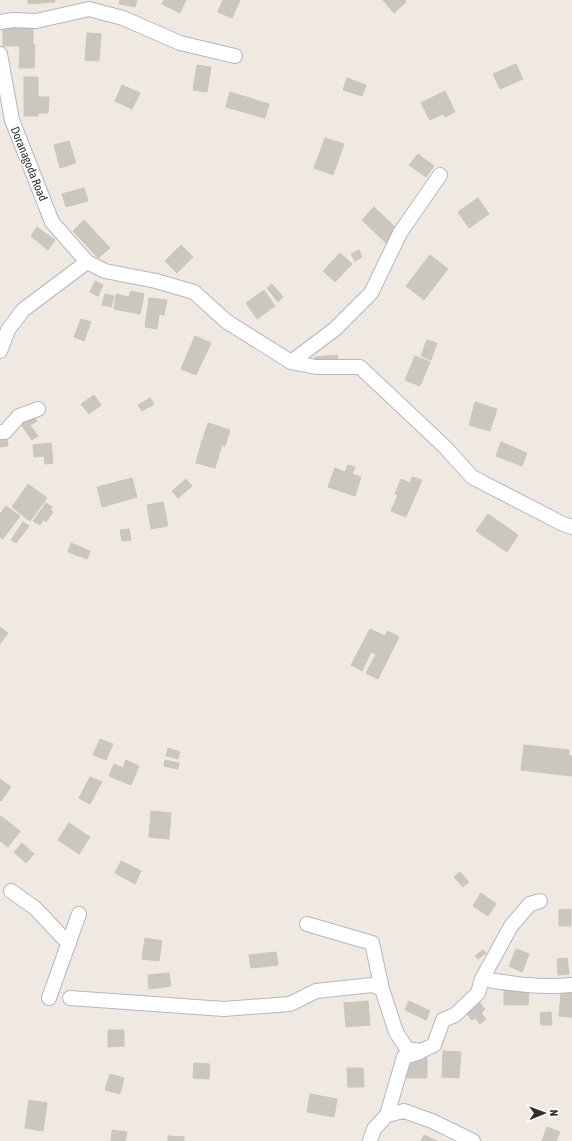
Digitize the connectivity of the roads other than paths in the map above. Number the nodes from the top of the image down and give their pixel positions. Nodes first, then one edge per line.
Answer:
1 (0, 22) edge
2 (0, 54) edge
3 (235, 56) dead end
4 (6, 120) edge
5 (440, 175) dead end
6 (87, 262) junction
7 (0, 351) edge
8 (291, 362) junction
9 (38, 409) dead end
10 (0, 432) edge
11 (572, 526) edge
12 (11, 891) dead end
13 (540, 901) dead end
14 (79, 914) dead end
15 (307, 924) dead end
16 (69, 944) junction
17 (482, 979) junction
18 (572, 985) edge
19 (382, 989) junction
20 (49, 998) dead end
21 (70, 998) dead end
22 (421, 1051) junction
23 (387, 1116) junction
24 (370, 1141) edge
25 (473, 1141) edge

1 - 3 street
2 - 4 street, Doranagoda Road
4 - 6 street, Doranagoda Road
5 - 8 street
6 - 7 street
6 - 8 street
8 - 11 street
9 - 10 street
12 - 16 street
13 - 17 street
14 - 16 street
15 - 19 street
16 - 20 street
17 - 18 street
17 - 22 street
19 - 21 street
19 - 22 street
22 - 23 street
23 - 24 street
23 - 25 street

